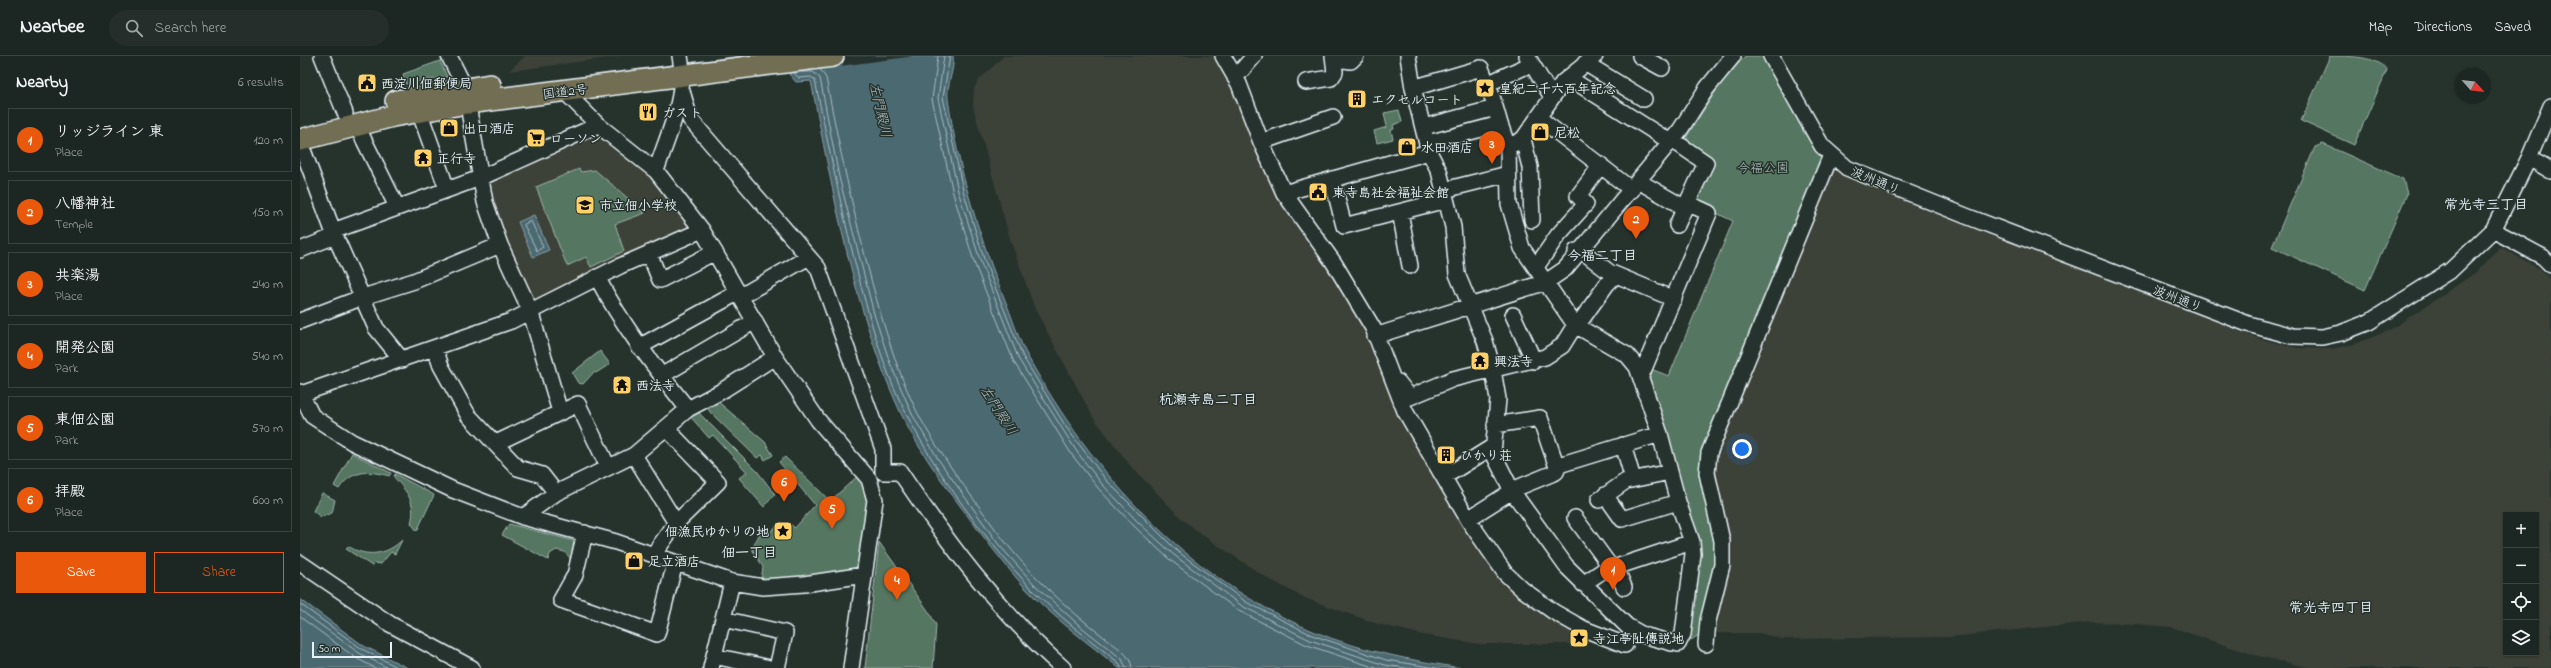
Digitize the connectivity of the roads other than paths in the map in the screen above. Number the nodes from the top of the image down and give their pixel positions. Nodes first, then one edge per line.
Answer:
1 (322, 56) edge
2 (449, 56) edge
3 (833, 56) edge
4 (1223, 56) edge
5 (1254, 56) edge
6 (1334, 56) edge
7 (1356, 56) edge
8 (1640, 56) edge
9 (1733, 56) edge
10 (1771, 56) edge
11 (1412, 57) edge
12 (736, 60) edge
13 (1529, 60) edge
14 (1585, 60) edge
15 (1479, 62) edge
16 (1662, 68) dead end
17 (682, 71) edge
18 (1235, 78) junction
19 (1569, 78) junction
20 (1306, 82) dead end
21 (1487, 84) junction
22 (1413, 88) junction
23 (564, 91) junction
24 (466, 95) junction
25 (1552, 97) junction
26 (1644, 99) dead end
27 (2551, 106) edge
28 (1496, 108) junction
29 (419, 111) junction
30 (1333, 117) dead end
31 (1539, 118) junction
32 (351, 119) junction
33 (1500, 124) junction
34 (598, 125) junction
35 (300, 126) edge
36 (1424, 127) junction
37 (1523, 139) junction
38 (1670, 140) junction
39 (300, 141) edge
40 (1261, 142) junction
41 (1429, 147) junction
42 (1508, 147) junction
43 (1831, 155) junction
44 (2529, 158) junction
45 (1602, 165) junction
46 (656, 171) junction
47 (2551, 171) edge
48 (1508, 174) junction
49 (480, 178) junction
50 (1332, 179) junction
51 (1636, 186) junction
52 (447, 189) junction
53 (1284, 193) junction
54 (1445, 195) junction
55 (1686, 205) junction
56 (397, 207) junction
57 (1400, 212) junction
58 (1532, 220) dead end
59 (1677, 225) dead end
60 (702, 230) junction
61 (2493, 230) junction
62 (334, 234) junction
63 (500, 245) junction
64 (300, 250) edge
65 (715, 252) junction
66 (1578, 252) junction
67 (649, 253) junction
68 (807, 258) junction
69 (2551, 265) edge
70 (1410, 266) dead end
71 (1536, 267) junction
72 (1616, 275) junction
73 (597, 277) junction
74 (1546, 282) junction
75 (740, 294) junction
76 (363, 297) junction
77 (1674, 299) junction
78 (1470, 306) junction
79 (530, 310) junction
80 (1514, 315) dead end
81 (300, 320) edge
82 (755, 322) junction
83 (1576, 325) junction
84 (1375, 336) junction
85 (639, 347) junction
86 (435, 349) junction
87 (775, 357) junction
88 (402, 360) junction
89 (1534, 361) junction
90 (1493, 370) junction
91 (1389, 372) junction
92 (661, 376) junction
93 (1640, 376) junction
94 (300, 393) edge
95 (1411, 397) junction
96 (688, 409) junction
97 (1405, 411) junction
98 (560, 412) junction
99 (1495, 425) junction
100 (667, 429) junction
101 (1660, 434) junction
102 (496, 443) junction
103 (1623, 446) junction
104 (1492, 447) junction
105 (634, 455) junction
106 (1433, 462) junction
107 (608, 467) junction
108 (1557, 467) junction
109 (884, 472) junction
110 (1670, 472) junction
111 (1633, 479) junction
112 (873, 490) junction
113 (1512, 491) junction
114 (556, 493) junction
115 (1678, 502) junction
116 (523, 517) junction
117 (1575, 518) dead end
118 (1468, 519) junction
119 (676, 523) junction
120 (585, 533) junction
121 (1692, 542) junction
122 (653, 555) junction
123 (300, 563) edge
124 (675, 563) junction
125 (1613, 566) junction
126 (864, 575) junction
127 (732, 582) junction
128 (1583, 584) junction
129 (1624, 587) dead end
130 (723, 619) junction
131 (1706, 644) dead end
132 (1625, 646) dead end
133 (713, 662) edge
134 (472, 668) edge
135 (770, 668) edge
136 (777, 668) edge
137 (851, 668) edge
138 (1063, 668) edge

1 - 32 street
2 - 24 street
3 - 12 highway, 国道2号
4 - 18 street
5 - 18 street
6 - 7 street
6 - 20 street
8 - 16 street
9 - 38 street
10 - 43 street, 波州通り
11 - 22 street
12 - 17 highway, 国道2号
13 - 21 street
13 - 25 street
14 - 19 street
14 - 26 street
15 - 21 street
15 - 22 street
17 - 23 highway, 国道2号
17 - 24 highway, 国道2号
17 - 46 street
17 - 68 street
18 - 40 street
19 - 25 street
19 - 38 street
21 - 28 street
22 - 36 street
23 - 24 highway, 国道2号
23 - 34 street
24 - 29 highway, 国道2号
24 - 32 highway, 国道2号
24 - 49 street
25 - 31 street
27 - 44 street, 波州通り
28 - 33 street
28 - 36 street
29 - 32 highway, 国道2号
29 - 52 street
30 - 40 street
31 - 37 street
31 - 45 street
32 - 35 highway, 国道2号
32 - 39 highway, 国道2号
32 - 56 street
33 - 41 street
33 - 42 street
34 - 46 street
34 - 49 street
36 - 41 street
37 - 42 street
37 - 58 street
38 - 51 street
38 - 55 street
39 - 62 street
40 - 53 street
41 - 50 street
41 - 54 street
42 - 48 street
43 - 61 street, 波州通り
43 - 131 street
44 - 47 street
44 - 61 street, 波州通り
45 - 51 street
45 - 71 street
46 - 60 street
48 - 54 street
48 - 71 street
49 - 52 street
49 - 63 street
50 - 53 street
50 - 57 street
51 - 55 street
51 - 66 street
52 - 56 street
53 - 84 street
54 - 57 street
54 - 78 street
55 - 59 street
55 - 77 street
56 - 62 street
57 - 70 street
60 - 65 street
60 - 67 street
61 - 69 street
62 - 64 street
62 - 76 street
63 - 76 street
63 - 79 street
65 - 67 street
65 - 75 street
66 - 72 street
66 - 74 street
67 - 73 street
68 - 75 street
68 - 109 street
71 - 74 street
72 - 77 street
72 - 83 street
73 - 79 street
73 - 85 street
74 - 78 street
74 - 83 street
75 - 82 street
75 - 85 street
76 - 81 street
76 - 88 street
77 - 93 street
78 - 84 street
78 - 90 street
79 - 86 street
79 - 98 street
80 - 89 street
82 - 87 street
82 - 92 street
83 - 89 street
83 - 93 street
84 - 91 street
85 - 92 street
86 - 88 street
86 - 102 street
87 - 96 street
87 - 112 street
88 - 94 street
89 - 90 street
90 - 95 street
90 - 99 street
91 - 95 street
91 - 97 street
92 - 96 street
93 - 101 street
94 - 116 street
95 - 97 street
96 - 100 street
97 - 106 street
98 - 102 street
98 - 107 street
99 - 104 street
99 - 108 street
100 - 105 street
100 - 119 street
101 - 103 street
101 - 110 street
102 - 114 street
103 - 108 street
103 - 111 street
104 - 106 street
104 - 113 street
105 - 107 street
105 - 119 street
106 - 118 street
107 - 114 street
108 - 113 street
109 - 112 street
109 - 138 street
110 - 111 street
110 - 115 street
111 - 115 street
112 - 126 street
113 - 118 street
113 - 128 street
114 - 116 street
115 - 121 street
116 - 120 street
117 - 125 street
118 - 132 street
119 - 122 street
120 - 122 street
120 - 124 street
121 - 125 street
121 - 128 street
122 - 124 street
123 - 134 street
124 - 127 street
125 - 128 street
125 - 129 street
126 - 127 street
126 - 137 street
127 - 130 street
130 - 133 street
130 - 136 street
133 - 135 street

